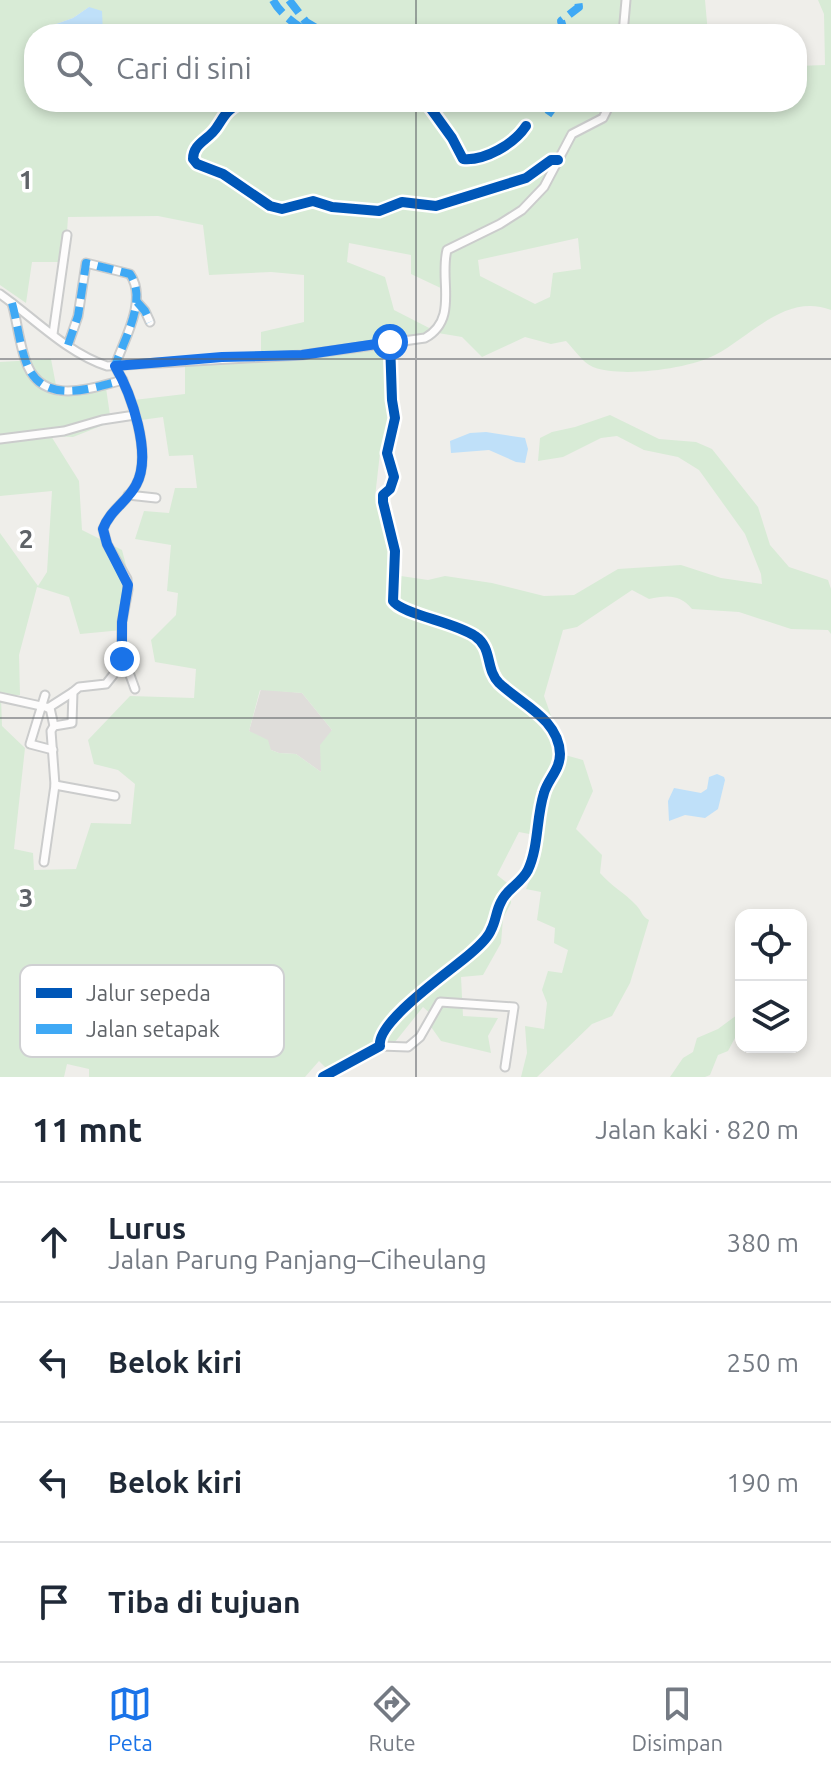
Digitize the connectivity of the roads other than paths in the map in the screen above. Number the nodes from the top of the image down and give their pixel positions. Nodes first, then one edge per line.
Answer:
1 (626, 0) edge
2 (624, 24) edge
3 (606, 112) edge
4 (67, 235) dead end
5 (0, 294) edge
6 (137, 302) junction
7 (12, 303) junction
8 (150, 322) dead end
9 (53, 334) junction
10 (390, 342) junction
11 (68, 345) junction
12 (115, 366) junction
13 (123, 380) junction
14 (135, 415) junction
15 (0, 439) edge
16 (128, 495) junction
17 (156, 498) dead end
18 (122, 659) junction
19 (135, 689) dead end
20 (73, 692) junction
21 (45, 695) dead end
22 (0, 697) edge
23 (45, 707) junction
24 (54, 726) junction
25 (53, 750) junction
26 (55, 785) junction
27 (115, 796) dead end
28 (44, 862) dead end
29 (380, 1046) junction
30 (505, 1067) dead end
31 (323, 1077) edge

1 - 2 street
3 - 10 street
4 - 9 street
5 - 7 street
6 - 8 street
6 - 11 street
6 - 12 street
7 - 9 street
7 - 13 street
9 - 11 street
10 - 12 street
10 - 29 street
11 - 12 street
12 - 13 street
13 - 14 street
14 - 15 street
14 - 16 street
16 - 17 street
16 - 18 street
18 - 19 street
18 - 20 street
20 - 23 street
20 - 24 street
21 - 23 street
22 - 23 street
23 - 24 street
23 - 25 street
24 - 25 street
25 - 26 street
26 - 27 street
26 - 28 street
29 - 30 street
29 - 31 street

